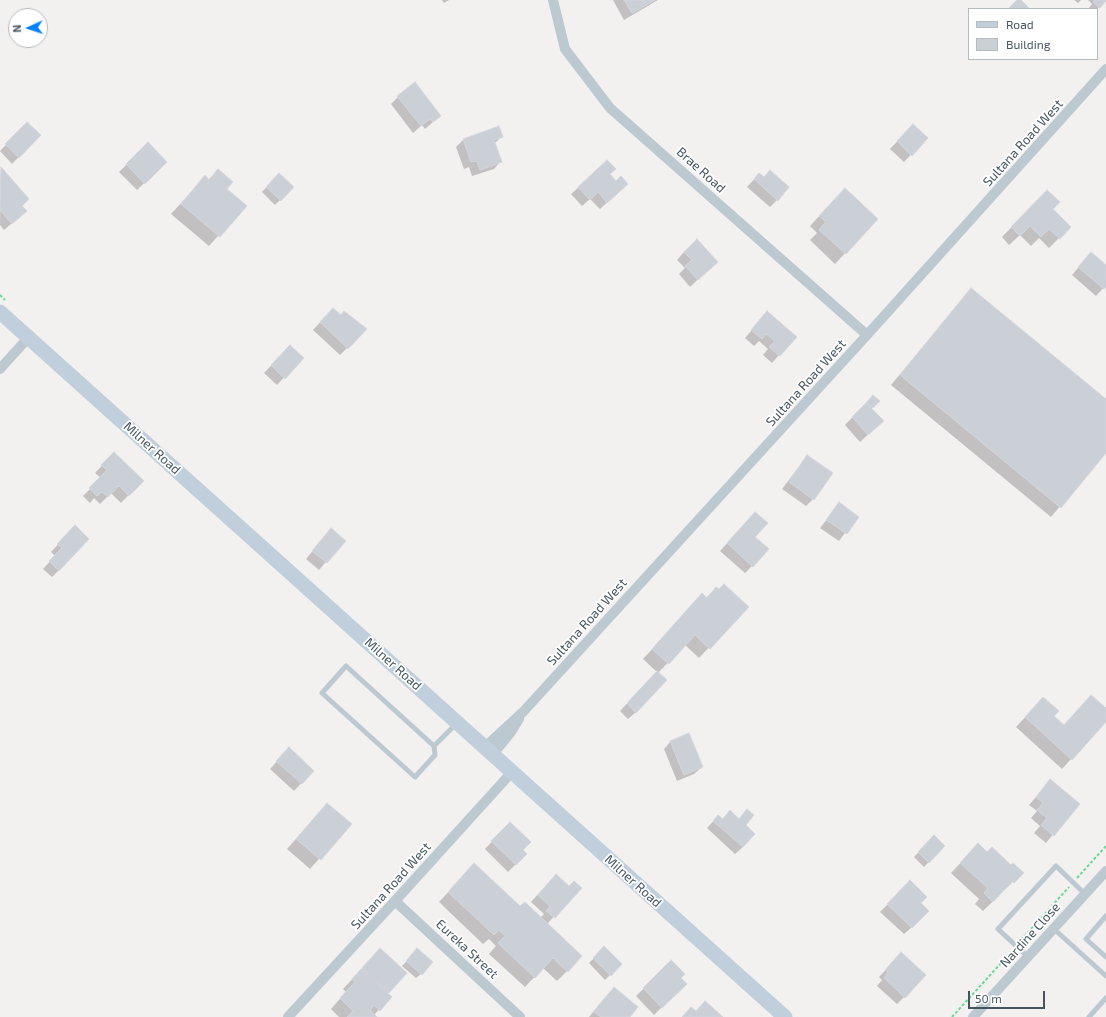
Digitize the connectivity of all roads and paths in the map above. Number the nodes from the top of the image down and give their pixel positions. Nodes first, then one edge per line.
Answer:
1 (553, 0) edge
2 (1106, 70) edge
3 (0, 312) edge
4 (867, 335) junction
5 (28, 338) junction
6 (0, 369) edge
7 (458, 722) junction
8 (434, 746) junction
9 (489, 750) junction
10 (512, 772) junction
11 (1106, 846) edge
12 (1106, 871) edge
13 (1073, 883) junction
14 (1085, 894) junction
15 (396, 901) junction
16 (1106, 916) edge
17 (1054, 929) junction
18 (1016, 946) junction
19 (1028, 957) junction
20 (1106, 957) edge
21 (1106, 976) edge
22 (1106, 998) edge
23 (288, 1017) edge
24 (520, 1017) edge
25 (785, 1017) edge
26 (952, 1017) edge
27 (973, 1017) edge
28 (1089, 1017) edge

1 - 4 street, Brae Road
2 - 4 street, Sultana Road West
3 - 5 street, Milner Road
4 - 9 street, Sultana Road West
5 - 6 street
5 - 7 street, Milner Road
7 - 8 lane
7 - 9 street, Milner Road
8 - 8 lane
9 - 10 street, Milner Road
10 - 15 street, Sultana Road West
10 - 25 street, Milner Road
11 - 13 path
12 - 14 street, Nardine Close
13 - 14 lane
13 - 18 path
13 - 18 lane
14 - 17 street, Nardine Close
15 - 23 street, Sultana Road West
15 - 24 street, Eureka Street
16 - 20 lane
17 - 19 street, Nardine Close
17 - 21 lane
18 - 19 lane
18 - 26 path
19 - 27 street, Nardine Close
22 - 28 lane

